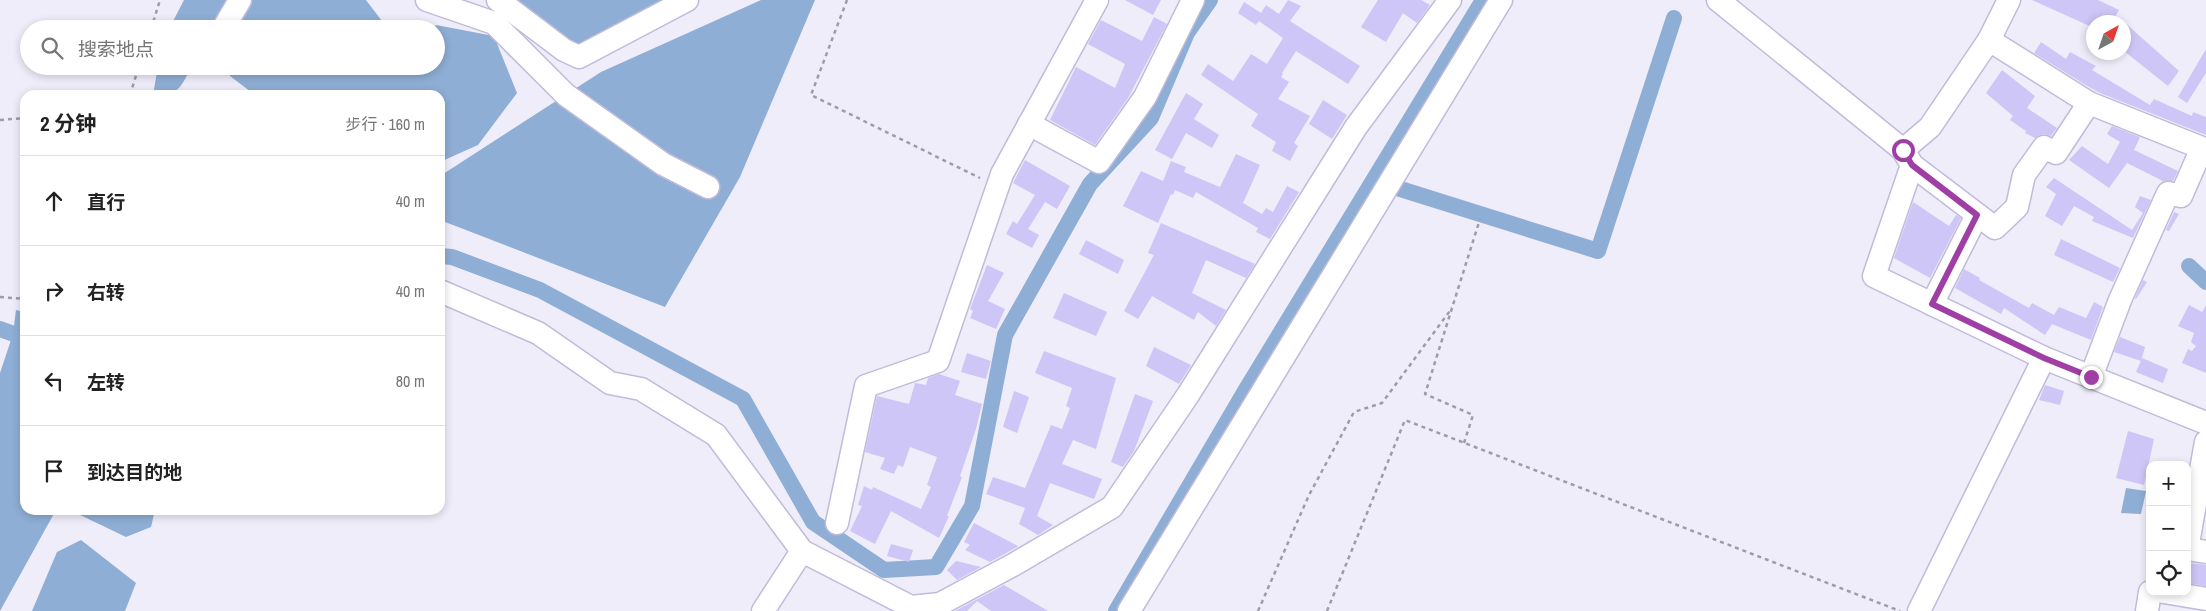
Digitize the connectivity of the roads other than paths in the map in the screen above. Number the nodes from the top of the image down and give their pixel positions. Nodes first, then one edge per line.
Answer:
1 (240, 0) edge
2 (427, 0) edge
3 (498, 0) edge
4 (687, 0) edge
5 (1097, 0) edge
6 (1193, 0) edge
7 (1450, 0) edge
8 (1501, 0) edge
9 (1718, 0) edge
10 (2009, 0) edge
11 (228, 20) edge
12 (1989, 40) junction
13 (2089, 103) junction
14 (1029, 124) junction
15 (1908, 158) junction
16 (708, 188) dead end
17 (1977, 215) junction
18 (445, 293) edge
19 (1932, 304) junction
20 (2044, 358) junction
21 (2091, 377) junction
22 (2206, 423) edge
23 (2206, 442) edge
24 (837, 523) dead end
25 (802, 551) junction
26 (2206, 552) edge
27 (2149, 596) edge
28 (2188, 596) edge
29 (2206, 599) edge
30 (763, 611) edge
31 (1129, 611) edge
32 (1919, 611) edge
33 (2147, 611) edge

1 - 11 street
2 - 16 street
3 - 4 street
5 - 14 street
6 - 14 street
7 - 25 street
8 - 31 street
9 - 15 street
10 - 12 street
12 - 13 street
12 - 15 street
13 - 17 street
13 - 21 street
14 - 24 street
15 - 17 street
15 - 19 street
17 - 19 street
18 - 25 street
19 - 20 street
20 - 21 street
20 - 32 street
21 - 22 street
23 - 26 street
25 - 30 street
27 - 33 street
28 - 29 street

